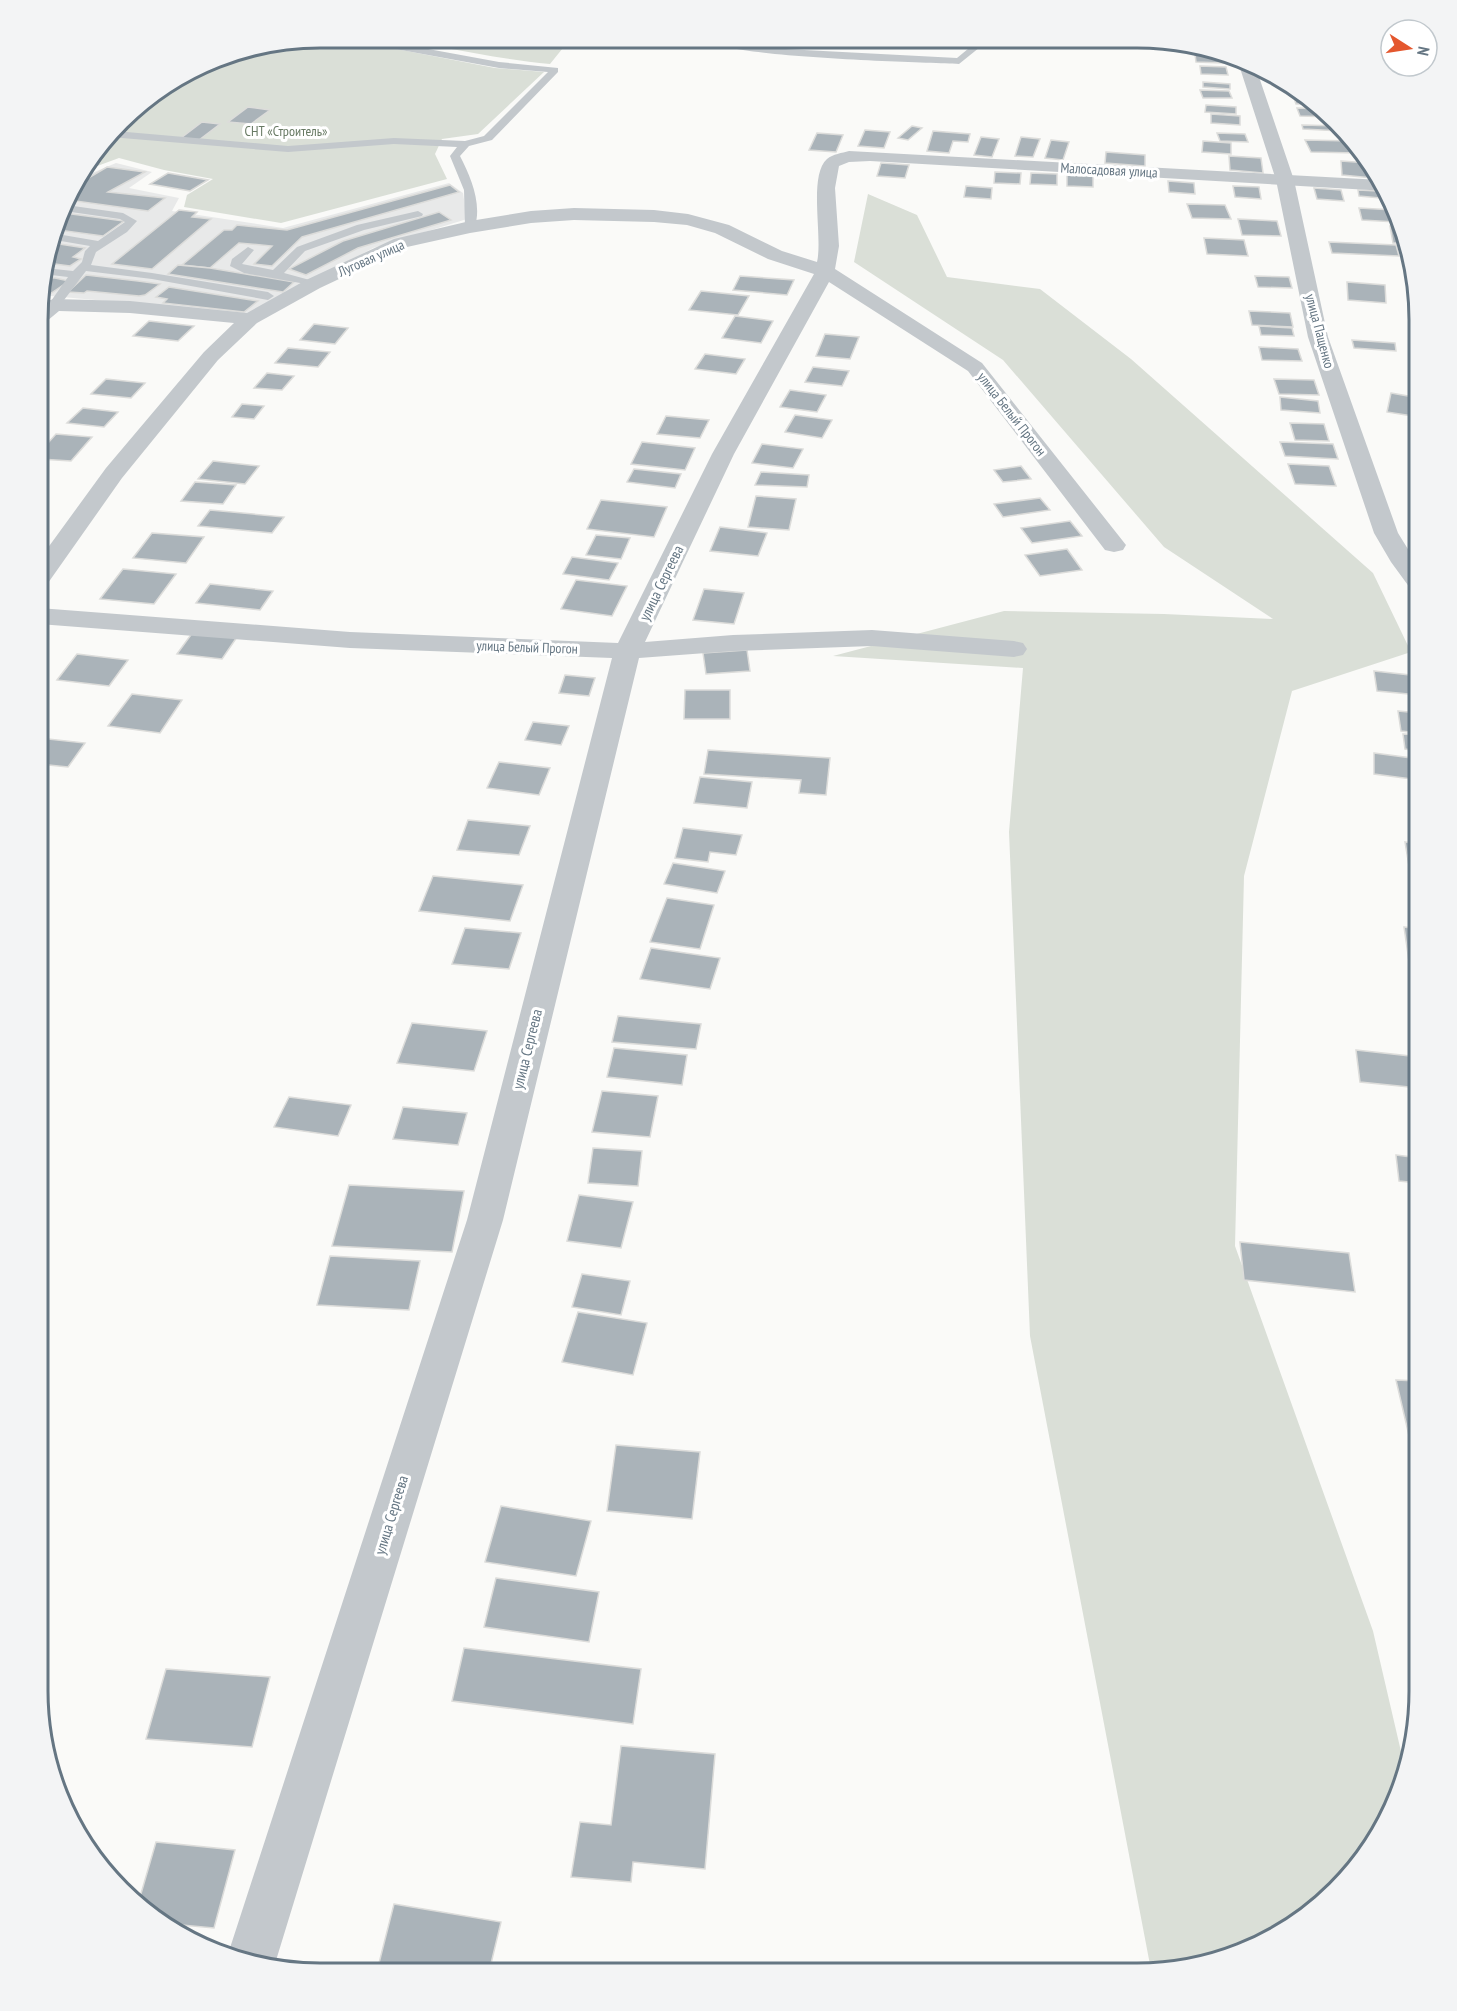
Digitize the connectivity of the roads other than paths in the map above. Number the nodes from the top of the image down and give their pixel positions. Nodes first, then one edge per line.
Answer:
1 (406, 48) edge
2 (746, 48) edge
3 (976, 48) edge
4 (1250, 73) edge
5 (122, 135) edge
6 (465, 144) junction
7 (834, 161) joint
8 (1285, 180) junction
9 (1374, 185) edge
10 (72, 209) edge
11 (417, 214) dead end
12 (470, 227) junction
13 (61, 238) edge
14 (98, 244) junction
15 (248, 250) dead end
16 (52, 271) edge
17 (825, 271) junction
18 (80, 272) junction
19 (276, 274) junction
20 (313, 284) junction
21 (268, 296) dead end
22 (49, 304) edge
23 (49, 308) edge
24 (250, 319) junction
25 (1114, 545) dead end
26 (48, 565) edge
27 (1409, 570) edge
28 (48, 617) edge
29 (1014, 649) dead end
30 (627, 651) junction
31 (253, 1955) edge

1 - 6 lane
2 - 3 lane
4 - 8 street, улица Пащенко
5 - 6 lane
6 - 12 lane
7 - 8 street, Малосадовая улица
7 - 17 street, улица Сергеева
8 - 9 street, Малосадовая улица
8 - 27 street, улица Пащенко
10 - 14 lane
11 - 19 lane
12 - 17 street, Луговая улица
12 - 20 street, Луговая улица
13 - 14 lane
14 - 18 lane
15 - 19 lane
16 - 18 lane
17 - 25 street, улица Белый Прогон
17 - 30 street, улица Сергеева
18 - 21 lane
18 - 22 lane
19 - 20 lane
20 - 24 street, Луговая улица
23 - 24 street
24 - 26 street, Луговая улица
28 - 30 street, улица Белый Прогон
29 - 30 street, улица Белый Прогон
30 - 31 street, улица Сергеева

